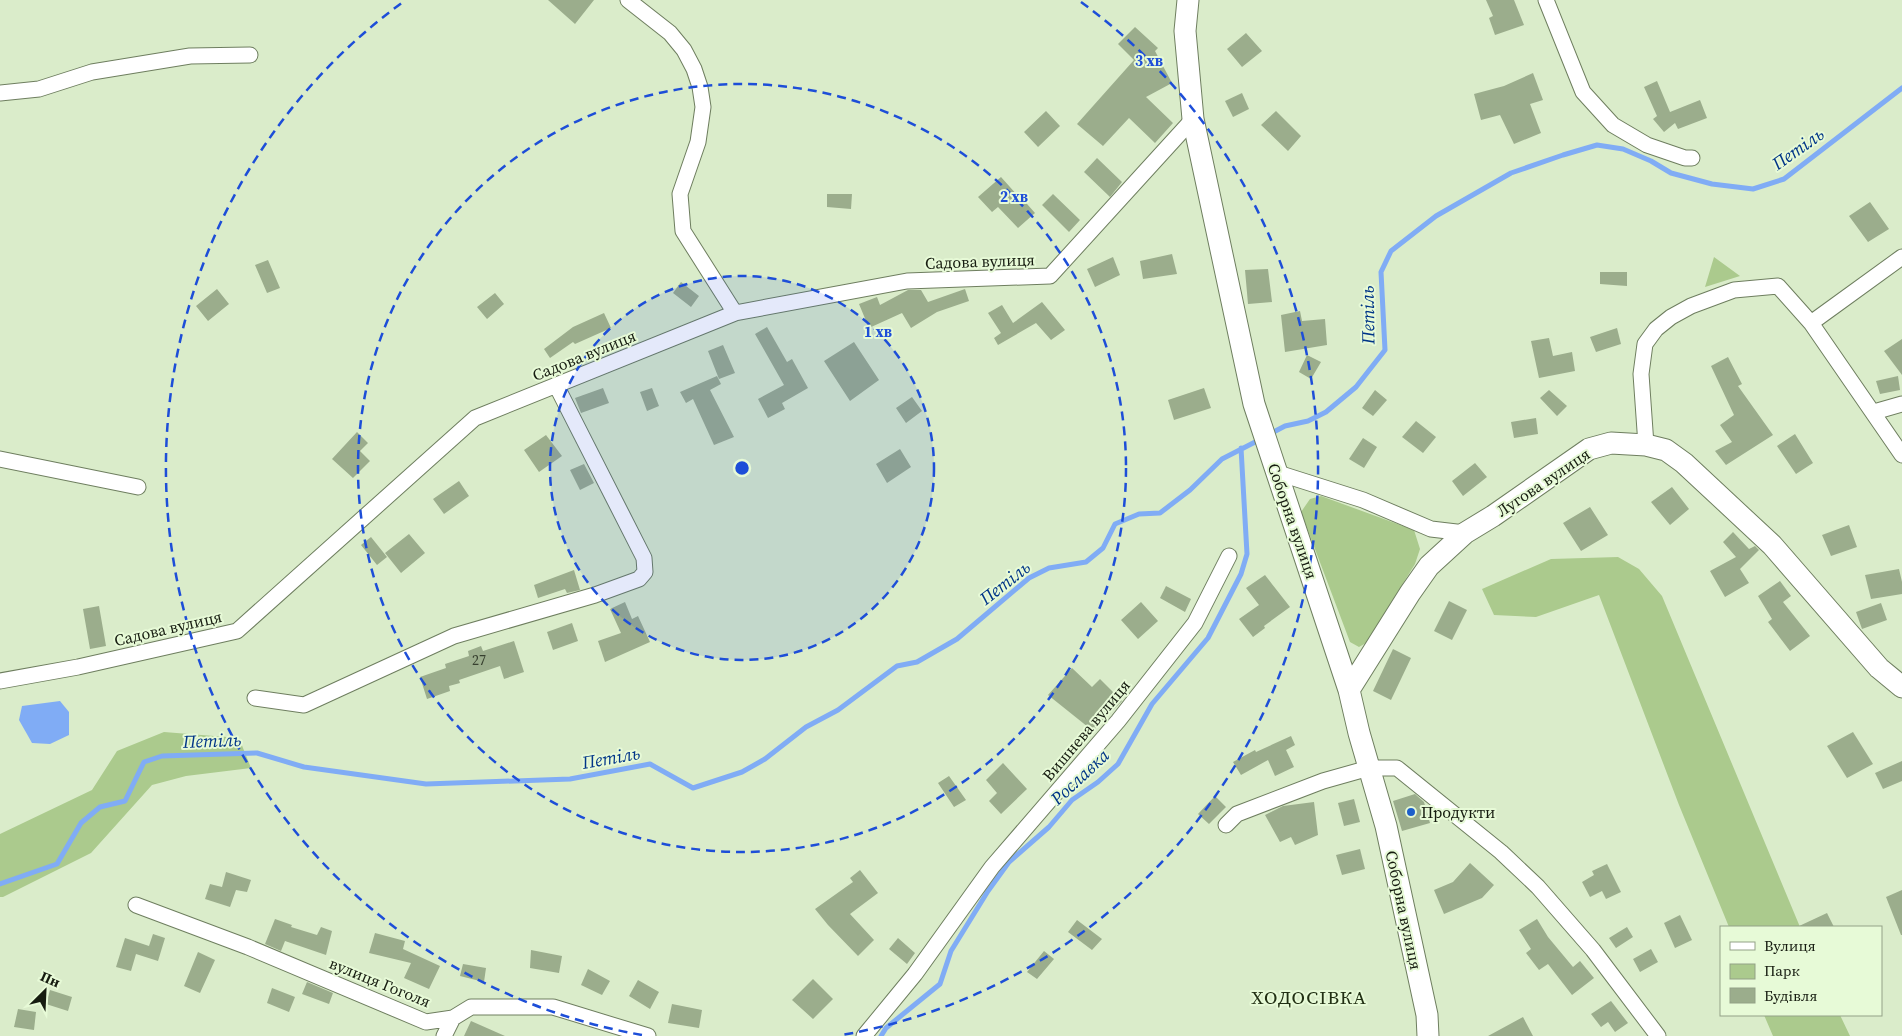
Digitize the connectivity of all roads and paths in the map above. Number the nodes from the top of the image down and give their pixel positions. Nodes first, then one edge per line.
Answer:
1 (628, 0) edge
2 (1188, 0) edge
3 (1546, 0) edge
4 (250, 55) dead end
5 (0, 93) edge
6 (1193, 119) junction
7 (1692, 158) dead end
8 (1902, 257) edge
9 (734, 314) junction
10 (1811, 323) junction
11 (556, 385) junction
12 (1902, 404) edge
13 (1874, 412) junction
14 (1646, 445) junction
15 (1902, 455) edge
16 (0, 459) edge
17 (1276, 467) junction
18 (138, 487) dead end
19 (1465, 533) junction
20 (1229, 556) dead end
21 (0, 681) edge
22 (1902, 687) edge
23 (1350, 690) junction
24 (255, 698) dead end
25 (1369, 768) junction
26 (1226, 825) dead end
27 (136, 905) dead end
28 (453, 1018) junction
29 (444, 1036) edge
30 (648, 1036) edge
31 (864, 1036) edge
32 (1428, 1036) edge
33 (1658, 1036) edge

1 - 9 street
2 - 6 street, Соборна вулиця
3 - 7 street
4 - 5 street
6 - 9 street, Садова вулиця
6 - 17 street, Соборна вулиця
8 - 10 street
9 - 11 street, Садова вулиця
10 - 13 street
10 - 14 street
11 - 21 street, Садова вулиця
11 - 24 street
12 - 13 street
13 - 15 street
14 - 19 street, Лугова вулиця
14 - 22 street, Лугова вулиця
16 - 18 street
17 - 19 street
17 - 23 street, Соборна вулиця
19 - 23 street, Лугова вулиця
20 - 31 street, Вишнева вулиця
23 - 25 street, Соборна вулиця
25 - 26 street
25 - 32 street, Соборна вулиця
25 - 33 street
27 - 28 street, вулиця Гоголя
28 - 29 street
28 - 30 street, вулиця Гоголя

